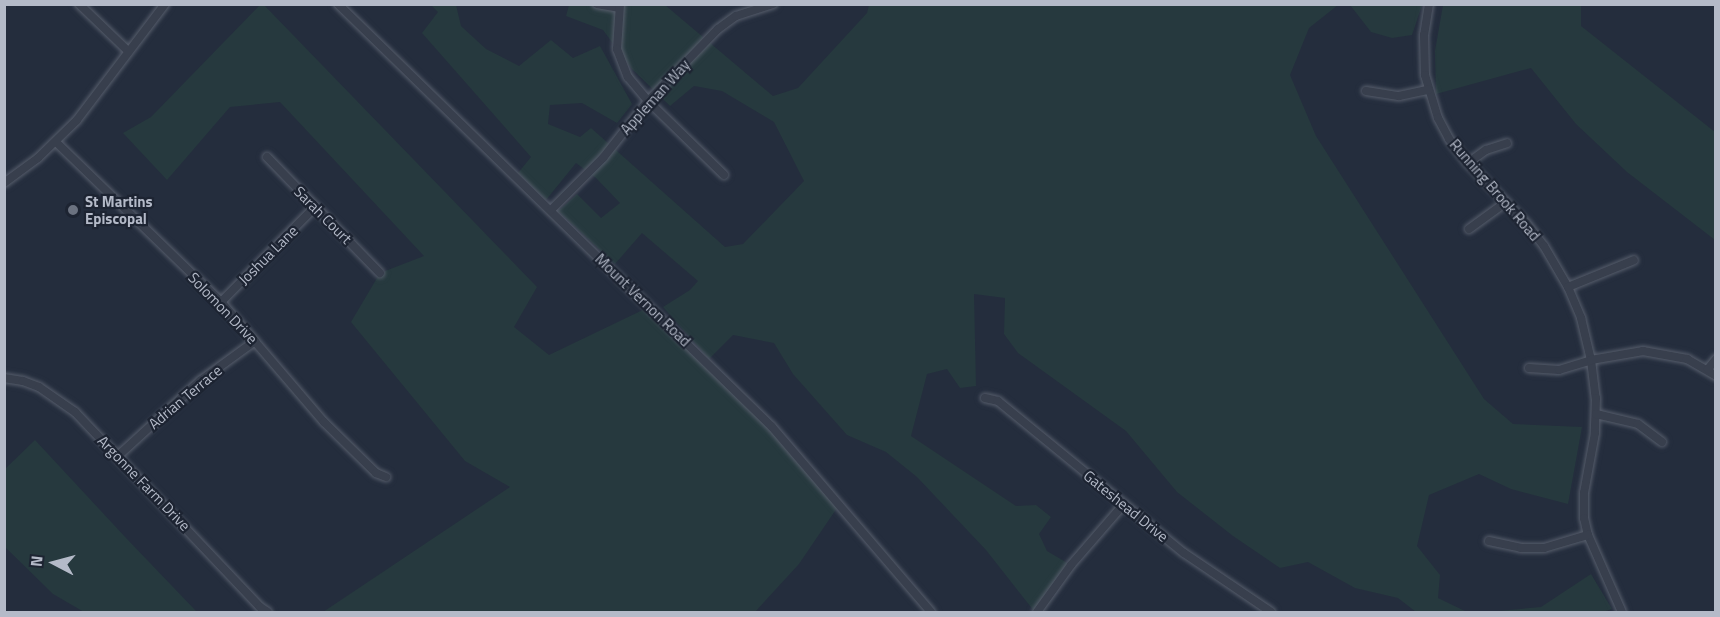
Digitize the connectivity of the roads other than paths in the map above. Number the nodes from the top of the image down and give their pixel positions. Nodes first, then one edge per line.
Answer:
1 (79, 4) edge
2 (165, 4) edge
3 (338, 4) edge
4 (597, 4) edge
5 (773, 4) edge
6 (1429, 4) edge
7 (620, 6) edge
8 (128, 51) junction
9 (1428, 90) junction
10 (1366, 91) dead end
11 (648, 101) junction
12 (56, 142) junction
13 (1507, 143) dead end
14 (267, 157) dead end
15 (1468, 164) junction
16 (724, 175) dead end
17 (4, 183) edge
18 (1506, 202) junction
19 (314, 208) junction
20 (551, 210) junction
21 (1469, 229) dead end
22 (1634, 260) dead end
23 (380, 273) dead end
24 (1568, 287) junction
25 (221, 302) junction
26 (255, 341) junction
27 (1716, 358) edge
28 (1591, 360) junction
29 (1529, 368) dead end
30 (1708, 369) junction
31 (1716, 375) edge
32 (4, 378) edge
33 (985, 398) dead end
34 (1596, 414) junction
35 (1662, 442) dead end
36 (119, 455) junction
37 (386, 477) dead end
38 (1123, 505) junction
39 (1588, 536) junction
40 (1490, 541) dead end
41 (268, 612) edge
42 (931, 612) edge
43 (1037, 612) edge
44 (1271, 612) edge
45 (1622, 612) edge

1 - 8 street
2 - 8 street
3 - 20 street, Mount Vernon Road
4 - 7 street
5 - 11 street, Appleman Way
6 - 9 street, Running Brook Road
7 - 11 street
8 - 12 street
9 - 10 street
9 - 15 street, Running Brook Road
11 - 16 street
11 - 20 street, Appleman Way
12 - 17 street
12 - 25 street, Solomon Drive
13 - 15 street
14 - 19 street, Sarah Court
15 - 18 street, Running Brook Road
18 - 21 street
18 - 24 street, Running Brook Road
19 - 23 street, Sarah Court
19 - 25 street, Joshua Lane
20 - 42 street, Mount Vernon Road
22 - 24 street
24 - 28 street, Running Brook Road
25 - 26 street, Solomon Drive
26 - 36 street, Adrian Terrace
26 - 37 street, Solomon Drive
27 - 30 street
28 - 29 street
28 - 30 street
28 - 34 street, Running Brook Road
30 - 31 street
32 - 36 street, Argonne Farm Drive
33 - 38 street, Gateshead Drive
34 - 35 street
34 - 39 street, Running Brook Road
36 - 41 street, Argonne Farm Drive
38 - 43 street
38 - 44 street, Gateshead Drive
39 - 40 street
39 - 45 street, Running Brook Road

